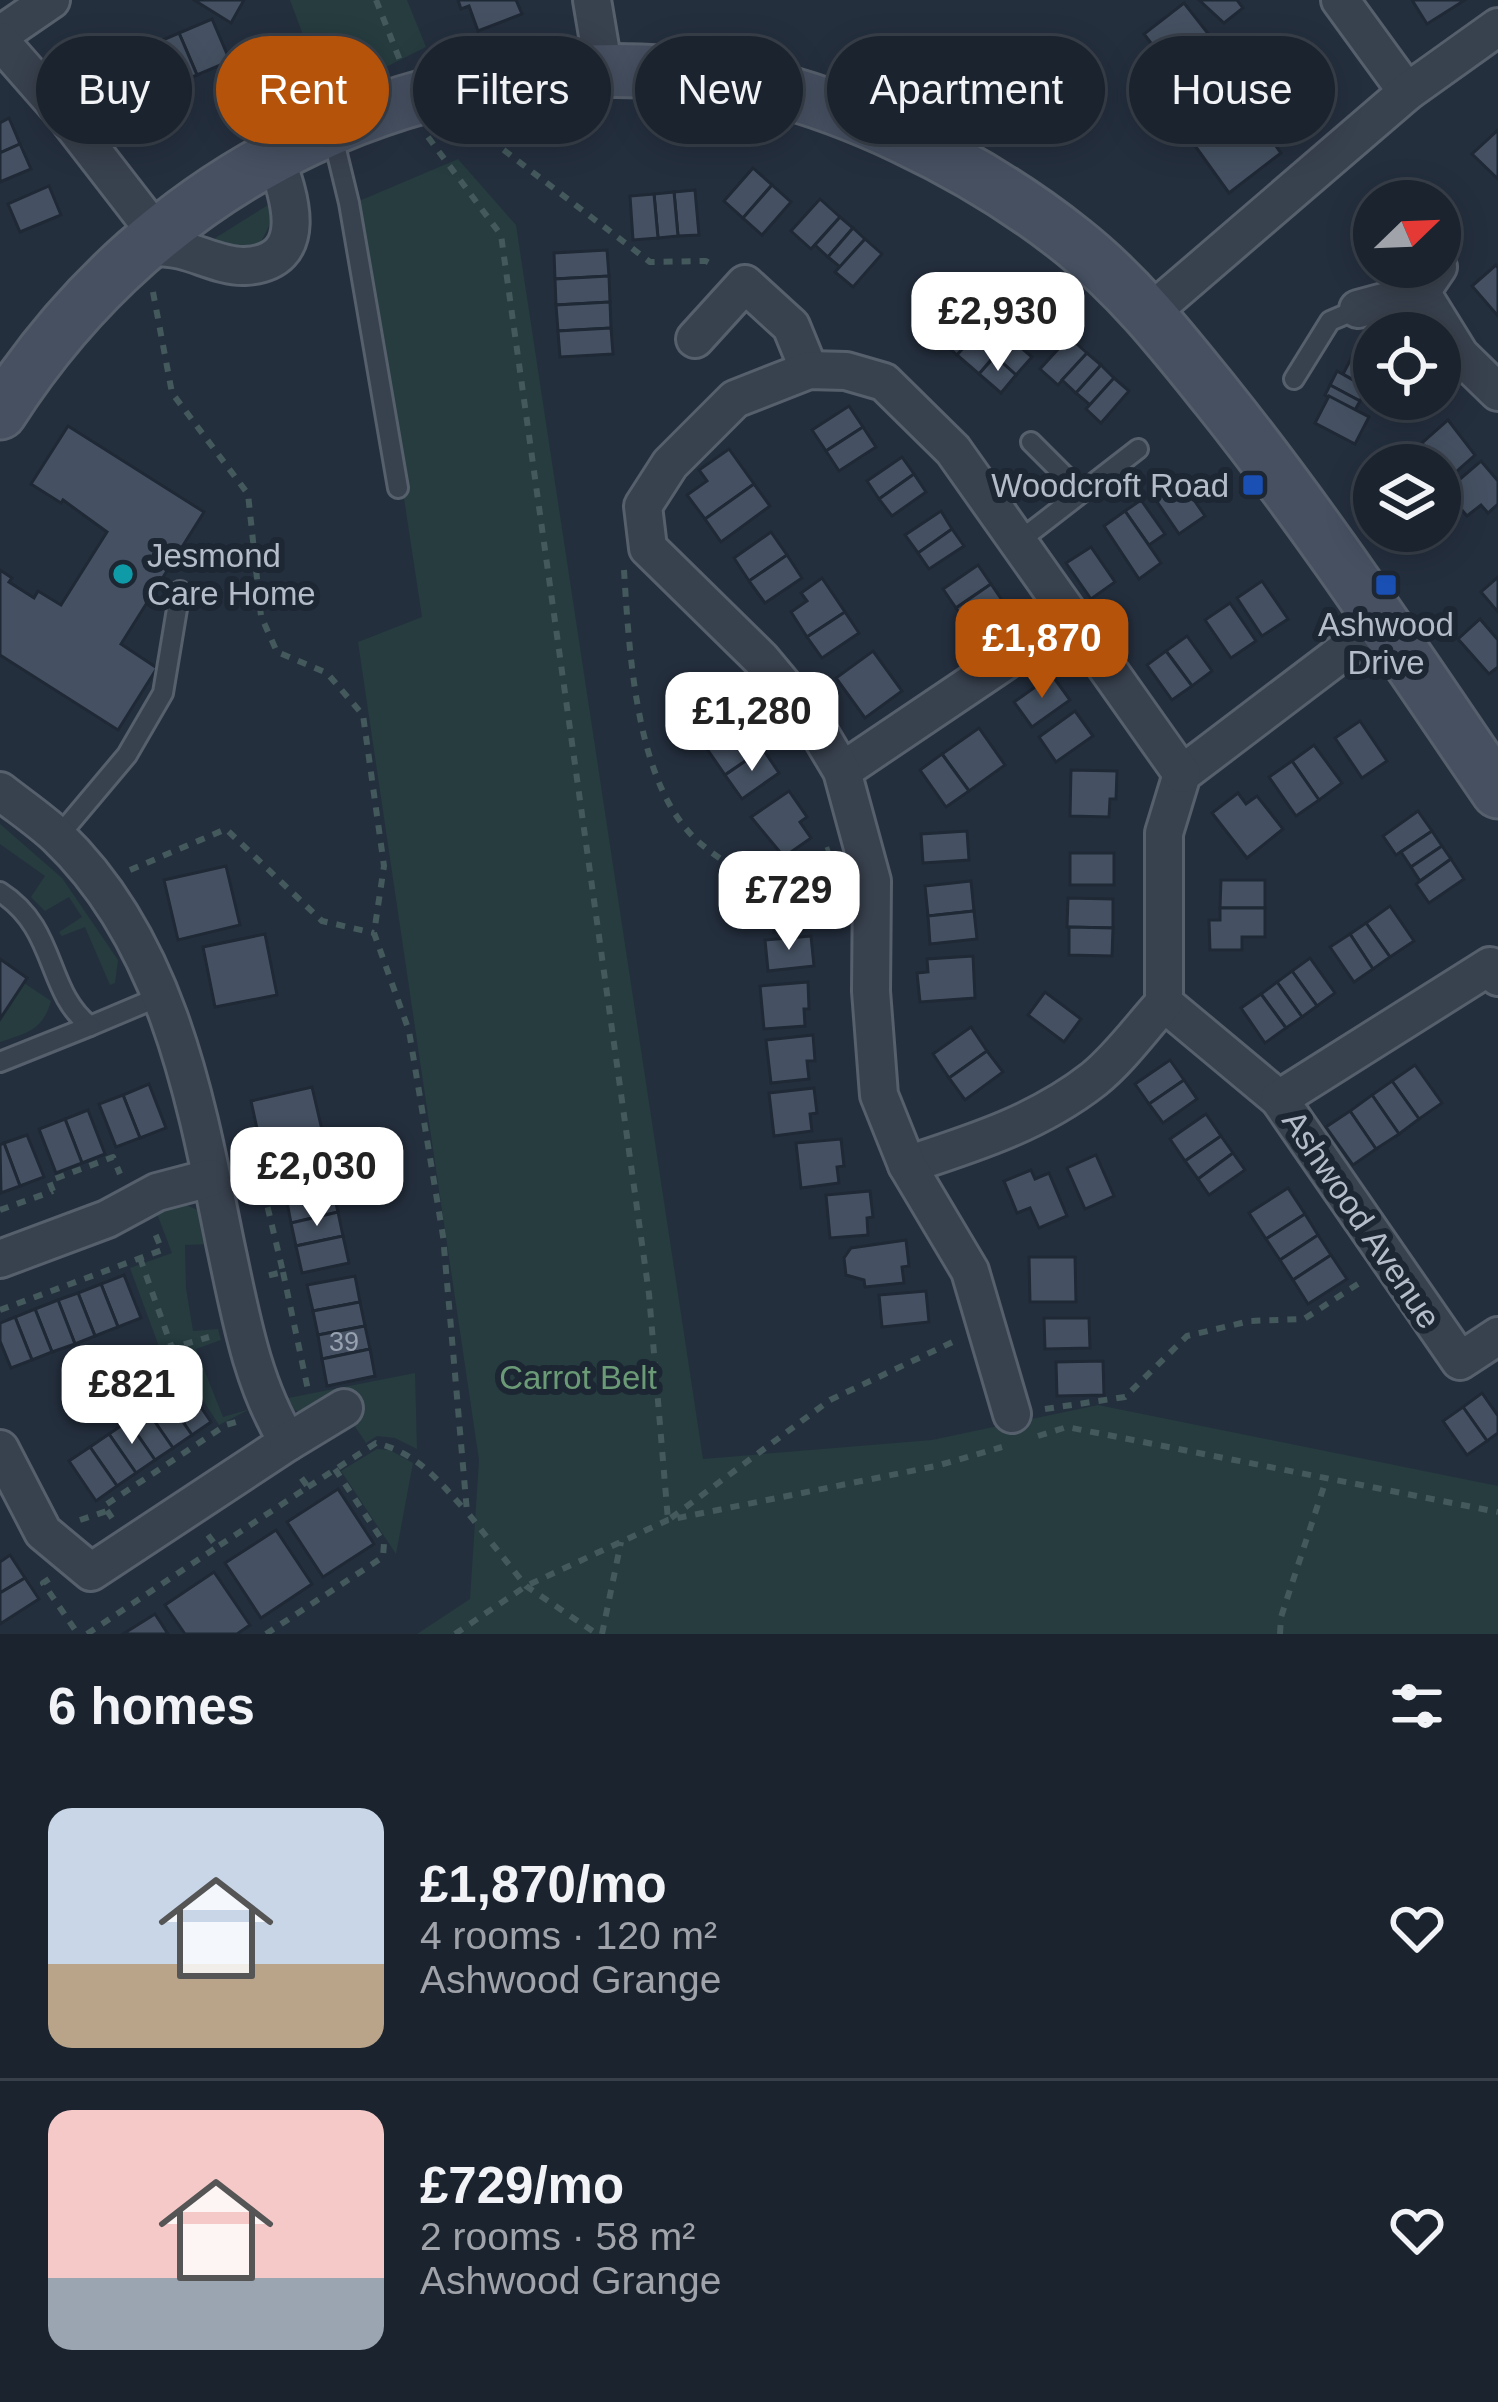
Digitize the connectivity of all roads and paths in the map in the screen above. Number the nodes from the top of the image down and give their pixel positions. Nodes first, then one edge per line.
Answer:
1 (51, 0) edge
2 (376, 0) edge
3 (592, 0) edge
4 (1340, 0) edge
5 (1498, 27) edge
6 (598, 36) edge
7 (0, 38) edge
8 (611, 71) edge
9 (413, 76) edge
10 (1407, 92) junction
11 (296, 144) edge
12 (335, 144) edge
13 (433, 144) edge
14 (490, 144) edge
15 (274, 154) junction
16 (150, 240) junction
17 (746, 284) junction
18 (1398, 288) edge
19 (1444, 288) edge
20 (1358, 309) joint
21 (1150, 313) junction
22 (695, 339) dead end
23 (808, 370) junction
24 (1294, 379) dead end
25 (1498, 392) edge
26 (0, 413) edge
27 (1030, 442) dead end
28 (1138, 449) dead end
29 (398, 488) dead end
30 (1081, 492) junction
31 (646, 537) junction
32 (1018, 542) junction
33 (180, 591) dead end
34 (1069, 618) junction
35 (1381, 623) junction
36 (153, 639) dead end
37 (174, 642) junction
38 (842, 771) junction
39 (1182, 774) junction
40 (1494, 776) edge
41 (0, 791) edge
42 (58, 837) junction
43 (861, 838) junction
44 (101, 887) junction
45 (0, 892) edge
46 (374, 933) junction
47 (1498, 977) edge
48 (161, 996) junction
49 (1164, 1003) junction
50 (90, 1026) junction
51 (0, 1062) edge
52 (1280, 1099) junction
53 (907, 1165) junction
54 (210, 1178) junction
55 (53, 1191) dead end
56 (137, 1203) junction
57 (140, 1258) junction
58 (0, 1259) edge
59 (1393, 1262) junction
60 (283, 1272) dead end
61 (0, 1310) edge
62 (988, 1325) junction
63 (242, 1328) junction
64 (1498, 1336) edge
65 (266, 1405) junction
66 (344, 1408) dead end
67 (1020, 1431) junction
68 (288, 1442) junction
69 (0, 1449) edge
70 (335, 1469) junction
71 (1326, 1480) junction
72 (308, 1487) dead end
73 (467, 1512) junction
74 (1498, 1512) edge
75 (668, 1520) junction
76 (621, 1542) junction
77 (132, 1545) junction
78 (217, 1547) dead end
79 (526, 1586) junction
80 (87, 1634) edge
81 (266, 1634) edge
82 (455, 1634) edge
83 (600, 1634) edge
84 (1280, 1634) edge

1 - 7 street
2 - 9 path
3 - 6 street
4 - 10 street
5 - 10 street
7 - 16 street
8 - 21 street
10 - 21 street
11 - 15 street
12 - 29 lane
13 - 75 path
14 - 17 path
15 - 16 street
15 - 16 street
16 - 26 street
16 - 46 path
17 - 22 street
17 - 23 street
18 - 20 street
19 - 25 street
20 - 24 lane
21 - 35 street
23 - 31 street
23 - 32 street
27 - 30 lane
28 - 30 lane
30 - 32 lane
31 - 38 street
31 - 43 path
32 - 34 street
33 - 37 lane
34 - 38 street
34 - 39 street
35 - 39 street
35 - 40 street
36 - 37 lane
37 - 42 lane
38 - 43 street
39 - 49 street
41 - 42 street
42 - 44 street
43 - 53 street
44 - 46 path
44 - 48 street
45 - 50 lane
46 - 73 path
47 - 52 street, Ashwood Avenue
48 - 50 lane
48 - 54 street
49 - 52 street, Ashwood Avenue
49 - 53 street
50 - 51 lane
52 - 59 street, Ashwood Avenue
53 - 62 street
54 - 56 street
54 - 63 street
55 - 56 path
56 - 57 path
56 - 58 street
57 - 61 path
57 - 63 path
59 - 64 street, Ashwood Avenue
59 - 67 path
60 - 65 path
62 - 67 street
62 - 75 path
63 - 65 street
65 - 68 street
65 - 77 path
66 - 68 street
67 - 71 path
67 - 75 path
68 - 77 street
69 - 77 street
70 - 72 path
70 - 73 path
70 - 81 path
71 - 74 path
71 - 84 path
73 - 79 path
75 - 76 path
76 - 79 path
76 - 83 path
78 - 80 path
79 - 82 path
79 - 83 path

